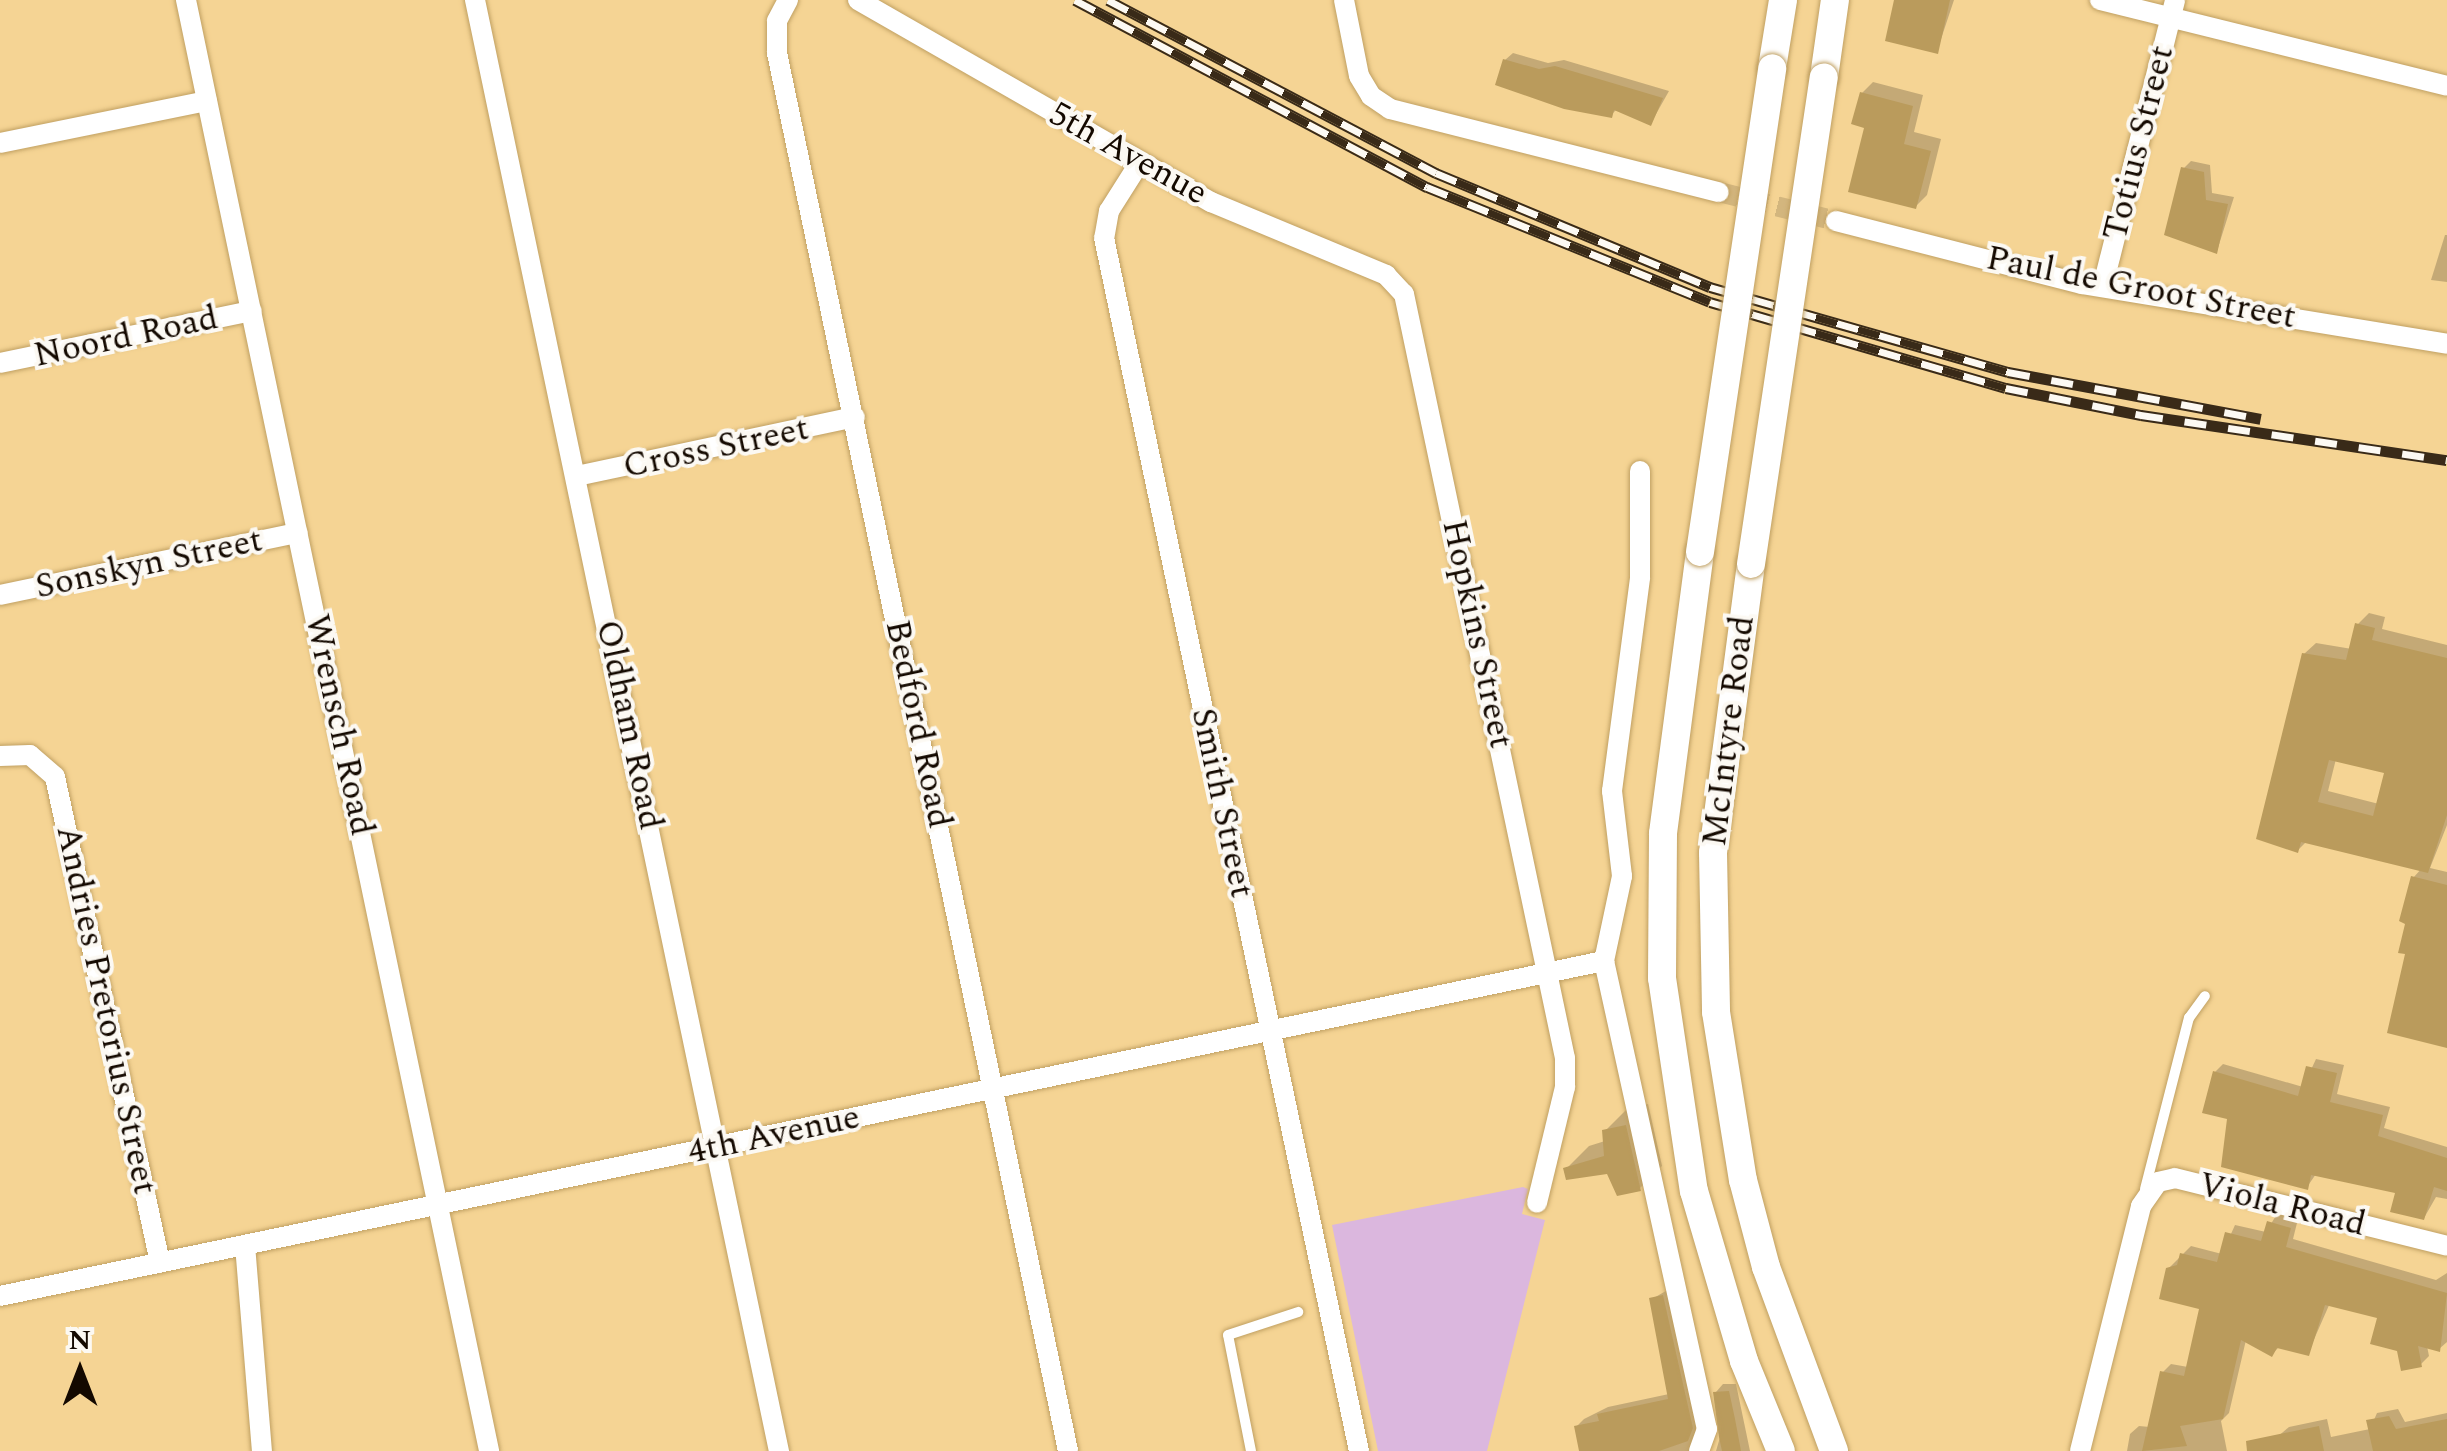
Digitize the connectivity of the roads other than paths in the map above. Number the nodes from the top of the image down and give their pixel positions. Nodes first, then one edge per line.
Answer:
1 (186, 0) edge
2 (475, 0) edge
3 (788, 0) edge
4 (858, 0) edge
5 (1344, 0) edge
6 (1783, 0) edge
7 (1836, 0) edge
8 (2100, 0) edge
9 (2173, 9) edge
10 (2447, 86) edge
11 (208, 101) junction
12 (0, 143) edge
13 (1140, 162) junction
14 (1719, 192) tunnel mouth
15 (1836, 222) tunnel mouth
16 (2104, 285) junction
17 (1404, 294) joint
18 (252, 311) junction
19 (2447, 344) edge
20 (0, 363) edge
21 (855, 417) junction
22 (1640, 471) dead end
23 (577, 476) junction
24 (298, 532) junction
25 (0, 595) edge
26 (0, 756) edge
27 (1604, 962) junction
28 (1549, 975) junction
29 (2206, 996) dead end
30 (1270, 1032) junction
31 (994, 1089) junction
32 (716, 1147) junction
33 (1537, 1203) dead end
34 (438, 1206) junction
35 (2141, 1206) junction
36 (245, 1245) junction
37 (2447, 1246) edge
38 (160, 1263) junction
39 (0, 1296) edge
40 (1298, 1312) dead end
41 (262, 1451) edge
42 (489, 1451) edge
43 (779, 1451) edge
44 (1068, 1451) edge
45 (1251, 1451) edge
46 (1359, 1451) edge
47 (1699, 1451) edge
48 (1781, 1451) edge
49 (1834, 1451) edge
50 (2080, 1451) edge

1 - 11 street, Wrensch Road
2 - 23 street, Oldham Road
3 - 21 street, Bedford Road
4 - 13 street, 5th Avenue
5 - 14 street
6 - 48 main road, McIntyre Road, bridge
7 - 49 main road, McIntyre Road, bridge
8 - 9 street
9 - 10 street
9 - 16 street, Totius Street
11 - 12 street
11 - 18 street, Wrensch Road
13 - 17 street, 5th Avenue
13 - 30 street, Smith Street
15 - 16 street, Paul de Groot Street
16 - 19 street, Paul de Groot Street
17 - 28 street, Hopkins Street
18 - 20 street, Noord Road
18 - 24 street, Wrensch Road
21 - 23 street, Cross Street
21 - 31 street, Bedford Road
22 - 27 street
23 - 32 street, Oldham Road
24 - 25 street, Sonskyn Street
24 - 34 street, Wrensch Road
26 - 38 street, Andries Pretorius Street
27 - 28 street, 4th Avenue
27 - 47 street
28 - 30 street, 4th Avenue
28 - 33 street, Hopkins Street
29 - 35 lane
30 - 31 street, 4th Avenue
30 - 46 street, Smith Street
31 - 32 street, 4th Avenue
31 - 44 street, Bedford Road
32 - 34 street, 4th Avenue
32 - 43 street, Oldham Road
34 - 36 street, 4th Avenue
34 - 42 street, Wrensch Road
35 - 37 street, Viola Road
35 - 50 street
36 - 38 street, 4th Avenue
36 - 41 street
38 - 39 street, 4th Avenue
40 - 45 lane

